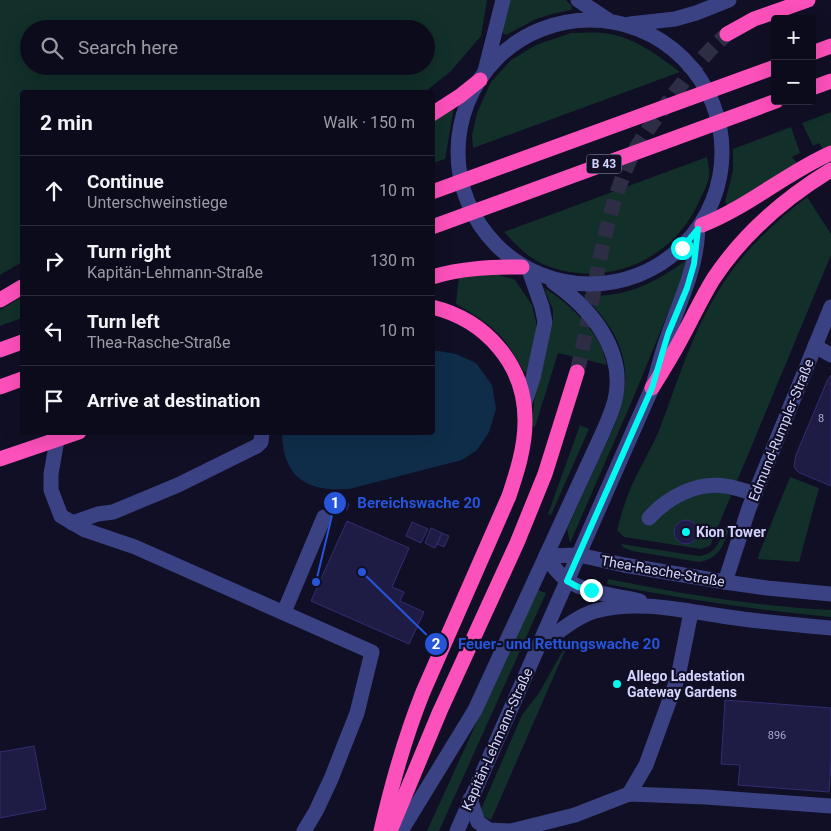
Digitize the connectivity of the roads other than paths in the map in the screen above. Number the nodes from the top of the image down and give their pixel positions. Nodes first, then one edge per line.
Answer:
1 (503, 0) edge
2 (578, 0) edge
3 (729, 0) edge
4 (808, 0) edge
5 (610, 20) junction
6 (626, 24) junction
7 (727, 34) tunnel mouth
8 (831, 46) edge
9 (816, 52) edge
10 (771, 68) edge
11 (482, 77) junction
12 (831, 81) edge
13 (816, 87) edge
14 (771, 103) edge
15 (435, 112) edge
16 (831, 153) edge
17 (831, 170) edge
18 (435, 191) edge
19 (435, 226) edge
20 (700, 227) junction
21 (526, 268) junction
22 (435, 276) edge
23 (546, 277) junction
24 (20, 288) edge
25 (0, 300) edge
26 (435, 308) edge
27 (829, 317) edge
28 (20, 343) edge
29 (815, 346) junction
30 (0, 350) edge
31 (831, 355) edge
32 (577, 372) tunnel mouth
33 (20, 379) edge
34 (0, 387) edge
35 (652, 388) junction
36 (524, 405) junction
37 (71, 435) edge
38 (262, 435) edge
39 (57, 440) junction
40 (0, 459) edge
41 (755, 494) junction
42 (324, 517) dead end
43 (649, 518) dead end
44 (72, 522) junction
45 (579, 555) junction
46 (546, 556) junction
47 (567, 581) junction
48 (725, 582) junction
49 (831, 594) edge
50 (672, 609) junction
51 (284, 612) junction
52 (691, 612) junction
53 (831, 628) edge
54 (538, 646) junction
55 (629, 794) junction
56 (470, 799) junction
57 (831, 806) edge
58 (304, 831) edge
59 (381, 831) edge
60 (390, 831) edge
61 (401, 831) edge
62 (457, 831) edge

1 - 11 street
2 - 5 street
3 - 6 street
4 - 7 highway
5 - 6 street
5 - 11 street
6 - 20 street
8 - 9 highway
10 - 18 highway, B 43, bridge
11 - 15 highway
11 - 21 street
12 - 13 highway
14 - 19 highway, B 43, bridge
16 - 20 highway
17 - 35 highway
20 - 23 street
20 - 35 street, Kapitän-Lehmann-Straße
21 - 22 highway
21 - 23 street
21 - 36 street
23 - 46 street
24 - 25 highway
26 - 36 highway
27 - 29 street, Edmund-Rumpler-Straße
28 - 30 highway
29 - 31 street
29 - 41 street, Edmund-Rumpler-Straße
32 - 60 highway
33 - 34 highway
35 - 45 street, Kapitän-Lehmann-Straße
36 - 59 highway
37 - 39 highway
38 - 44 street
39 - 40 highway
39 - 44 street
41 - 43 street
41 - 48 street, Edmund-Rumpler-Straße
42 - 51 street
44 - 51 street
45 - 46 street, Thea-Rasche-Straße
45 - 47 street, Kapitän-Lehmann-Straße
45 - 48 street, Thea-Rasche-Straße
46 - 47 street
46 - 61 street
47 - 50 street
47 - 54 street, Kapitän-Lehmann-Straße
48 - 49 street, Thea-Rasche-Straße
50 - 52 street
50 - 54 street
51 - 58 street
52 - 53 street
52 - 55 street
54 - 56 street, Kapitän-Lehmann-Straße
55 - 56 street
55 - 57 street
56 - 62 street, Kapitän-Lehmann-Straße

